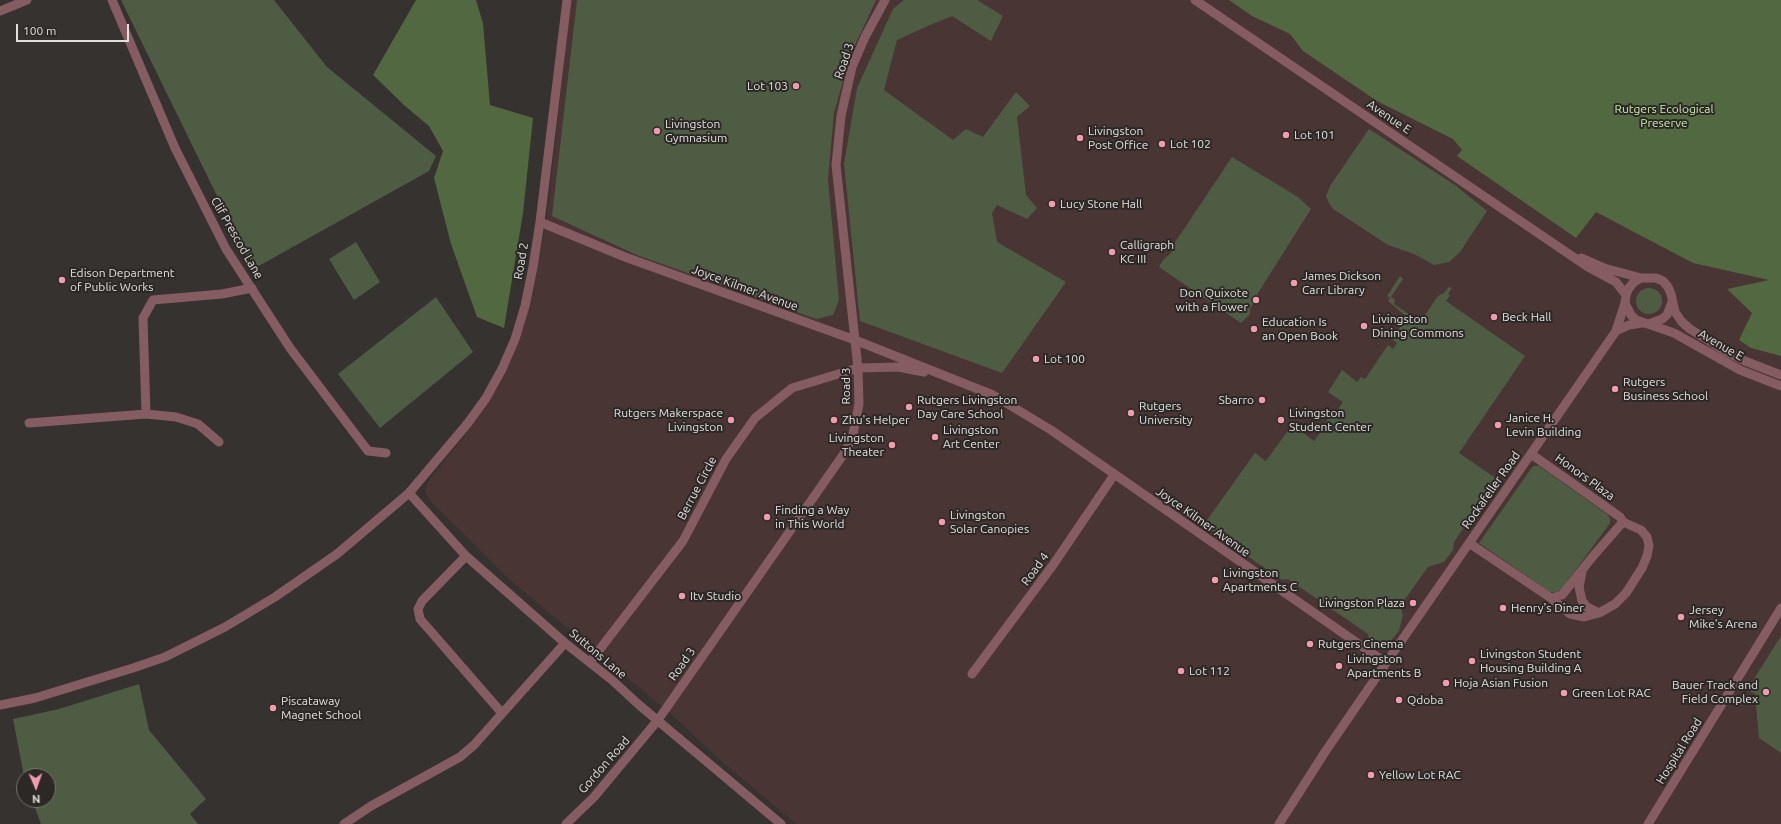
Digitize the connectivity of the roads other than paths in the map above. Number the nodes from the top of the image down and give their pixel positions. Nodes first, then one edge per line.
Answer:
1 (27, 0) edge
2 (112, 0) edge
3 (567, 0) edge
4 (885, 0) edge
5 (1195, 0) edge
6 (0, 11) edge
7 (540, 222) junction
8 (1570, 254) junction
9 (1641, 278) junction
10 (252, 288) junction
11 (1626, 299) junction
12 (1672, 302) junction
13 (1646, 323) junction
14 (1616, 331) junction
15 (855, 340) junction
16 (858, 368) junction
17 (942, 375) junction
18 (1781, 375) edge
19 (1781, 386) edge
20 (146, 414) junction
21 (29, 423) dead end
22 (219, 442) dead end
23 (386, 453) dead end
24 (1531, 454) junction
25 (1114, 475) junction
26 (409, 493) junction
27 (1623, 522) junction
28 (1469, 543) junction
29 (466, 556) junction
30 (1582, 569) junction
31 (1551, 598) junction
32 (1781, 608) edge
33 (1599, 613) junction
34 (565, 643) junction
35 (590, 662) junction
36 (1386, 663) junction
37 (972, 674) dead end
38 (0, 705) edge
39 (501, 712) junction
40 (658, 720) junction
41 (344, 824) edge
42 (566, 824) edge
43 (781, 824) edge
44 (1279, 824) edge
45 (1648, 824) edge

1 - 6 street
2 - 10 street, Clif Prescod Lane
3 - 7 street, Road 2
4 - 15 street, Road 3
5 - 8 street, Avenue E
7 - 15 street, Joyce Kilmer Avenue
7 - 26 street, Road 2
8 - 9 street, Avenue E
8 - 11 street, Avenue E
9 - 11 street
9 - 12 street, Avenue E
10 - 20 street
10 - 23 street, Clif Prescod Lane
11 - 13 street, Avenue E
11 - 14 street, Rockafeller Road
12 - 13 street
12 - 18 street, Avenue E
13 - 14 street
13 - 19 street, Avenue E
14 - 24 street, Rockafeller Road
15 - 16 street, Road 3
15 - 17 street, Joyce Kilmer Avenue
16 - 17 street, Joyce Kilmer Avenue
16 - 35 street, Berrue Circle
16 - 40 street, Road 3
17 - 25 street, Joyce Kilmer Avenue
20 - 21 street
20 - 22 street
24 - 27 street, Honors Plaza
24 - 28 street, Rockafeller Road
25 - 36 street, Joyce Kilmer Avenue
25 - 37 street, Road 4
26 - 29 street, Suttons Lane
26 - 38 street, Road 2
27 - 30 street
27 - 33 street, Honors Plaza
28 - 31 street, Honors Plaza
28 - 36 street, Rockafeller Road
29 - 34 street, Suttons Lane
29 - 39 street
30 - 31 street
30 - 33 street
31 - 33 street, Honors Plaza
32 - 45 street, Hospital Road
34 - 35 street, Suttons Lane
34 - 39 street
35 - 40 street, Suttons Lane
36 - 44 street
39 - 41 street
40 - 42 street, Gordon Road
40 - 43 street, Suttons Lane

